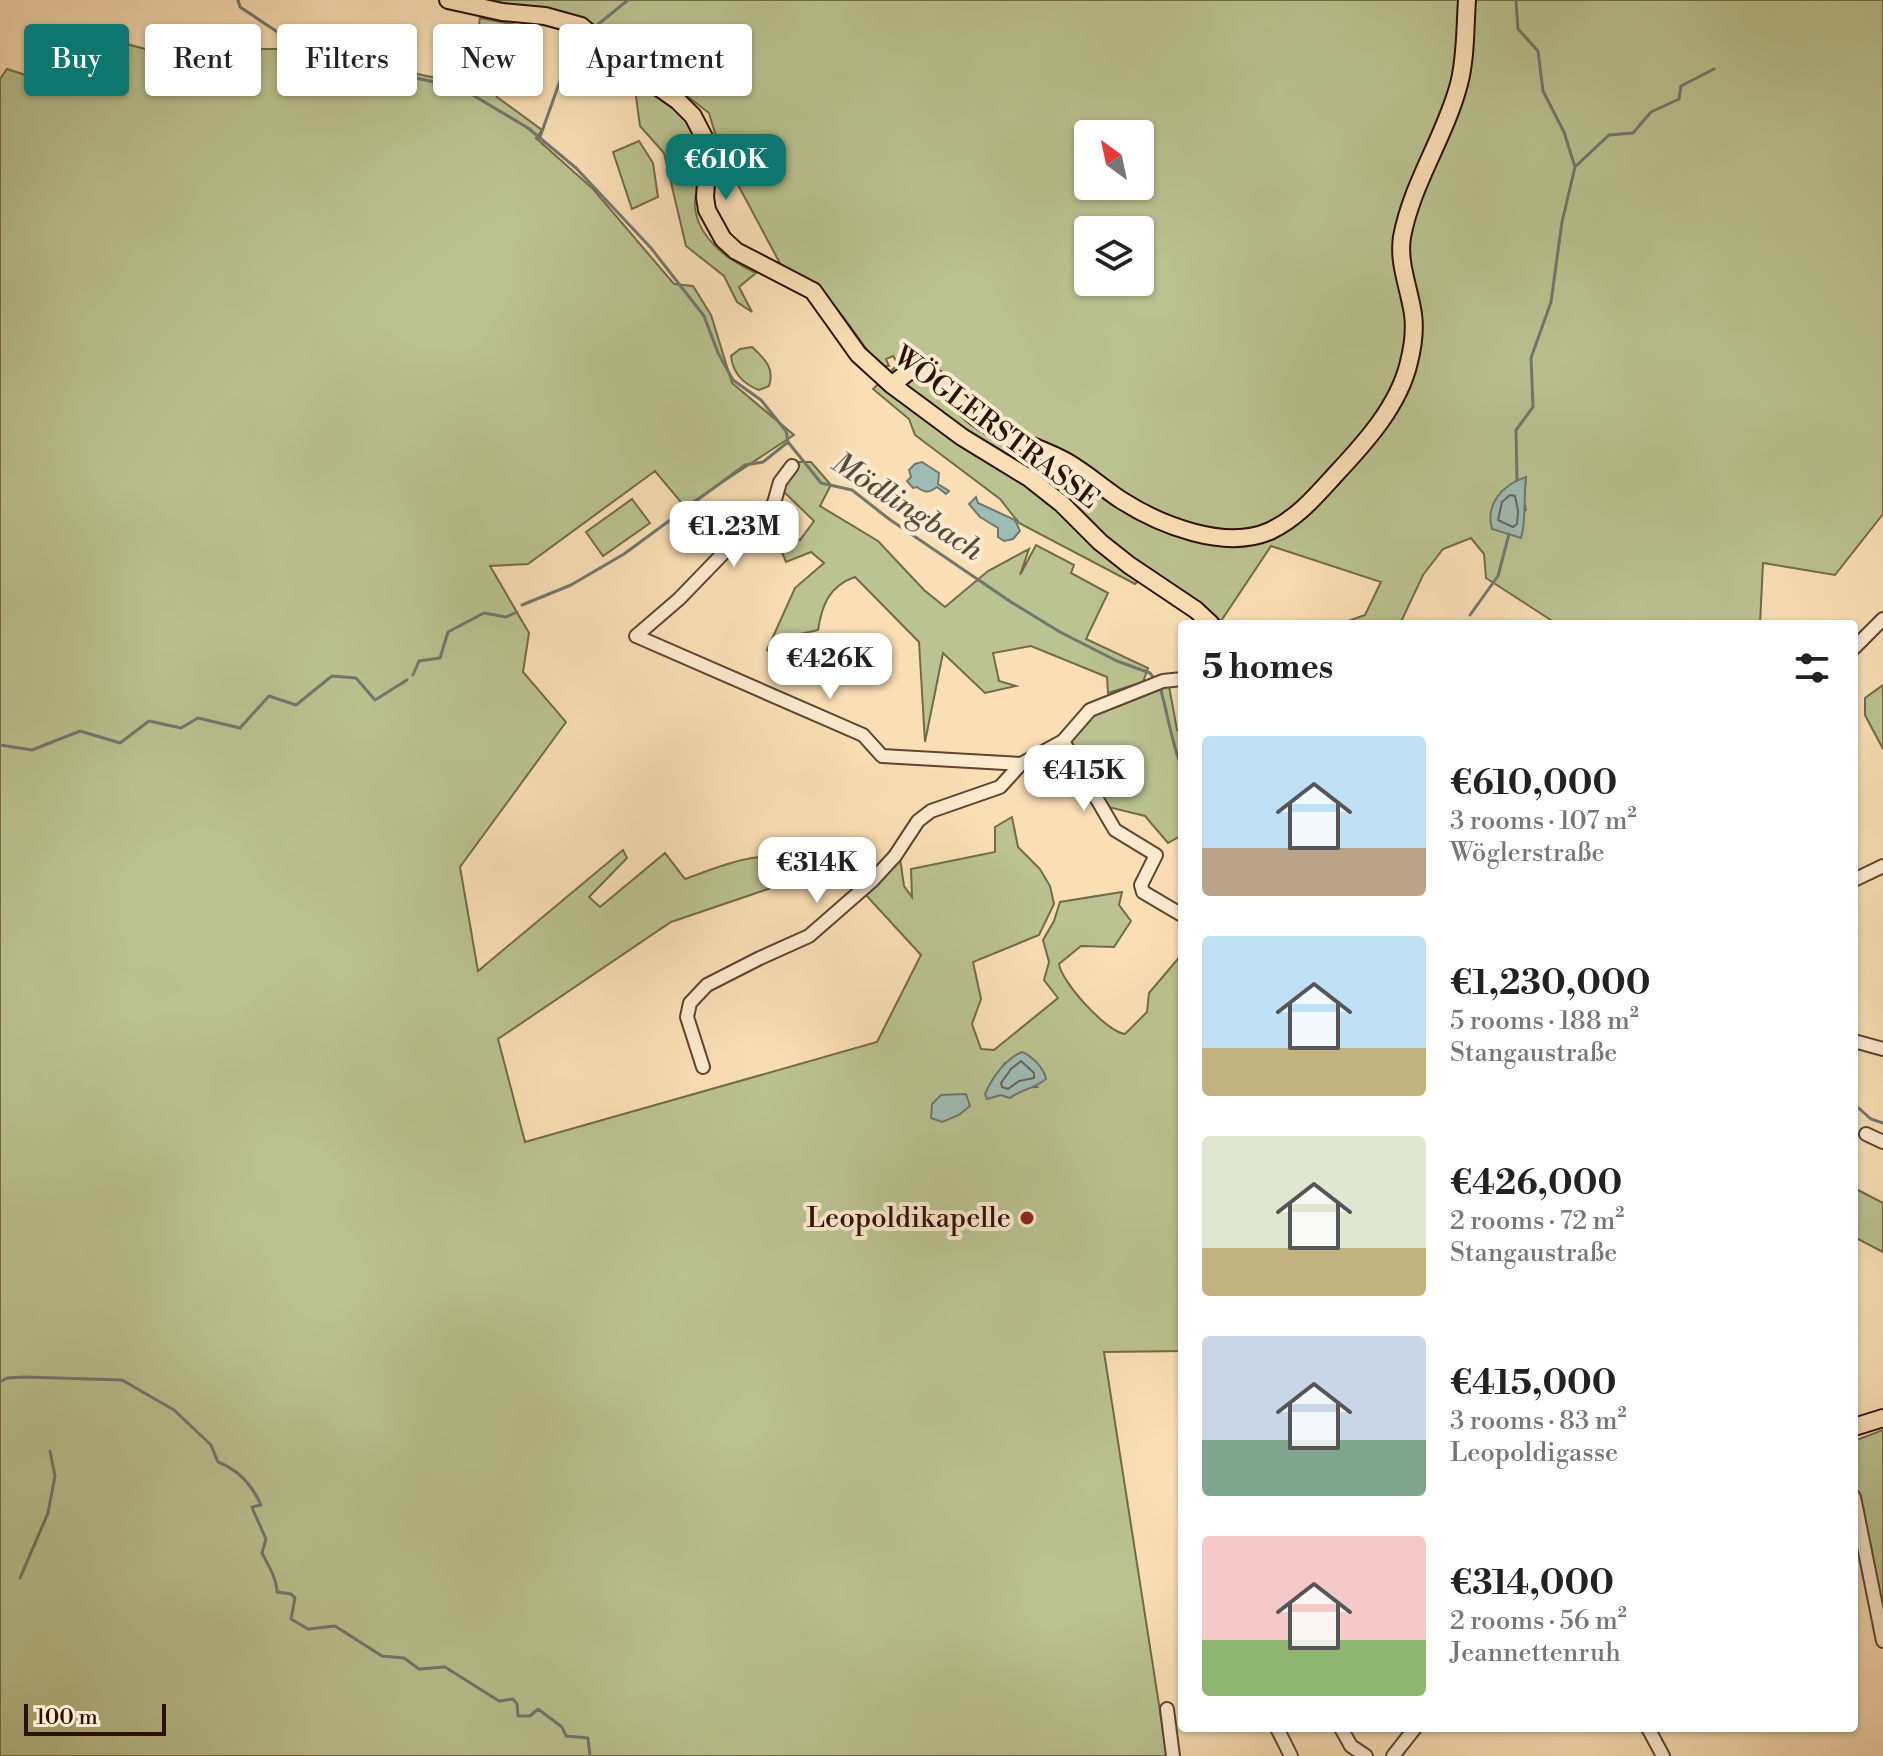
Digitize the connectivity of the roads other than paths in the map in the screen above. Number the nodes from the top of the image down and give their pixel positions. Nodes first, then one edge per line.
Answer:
1 (448, 0) edge
2 (1467, 0) edge
3 (892, 385) junction
4 (792, 466) dead end
5 (1883, 619) edge
6 (1207, 620) edge
7 (1858, 644) edge
8 (1178, 680) edge
9 (1063, 741) junction
10 (1021, 764) junction
11 (1883, 866) edge
12 (1858, 878) edge
13 (1178, 913) edge
14 (1858, 1042) edge
15 (1883, 1049) edge
16 (703, 1067) dead end
17 (1866, 1134) dead end
18 (1883, 1142) edge
19 (1883, 1418) edge
20 (1858, 1426) edge
21 (1858, 1517) edge
22 (1883, 1641) edge
23 (1167, 1709) dead end
24 (1279, 1732) edge
25 (1343, 1732) edge
26 (1412, 1732) edge
27 (1650, 1732) edge
28 (1173, 1756) edge
29 (1291, 1756) edge
30 (1366, 1756) edge
31 (1393, 1756) edge
32 (1663, 1756) edge

1 - 3 main road, WÖGLERSTRASSE
2 - 3 main road
3 - 6 main road, WÖGLERSTRASSE
4 - 10 street
5 - 7 street
8 - 9 street
9 - 10 street
9 - 13 street
10 - 16 street
11 - 12 street
14 - 15 street
17 - 18 street
19 - 20 main road
21 - 22 street
23 - 28 street
24 - 29 street
25 - 30 street
26 - 31 street
27 - 32 street

